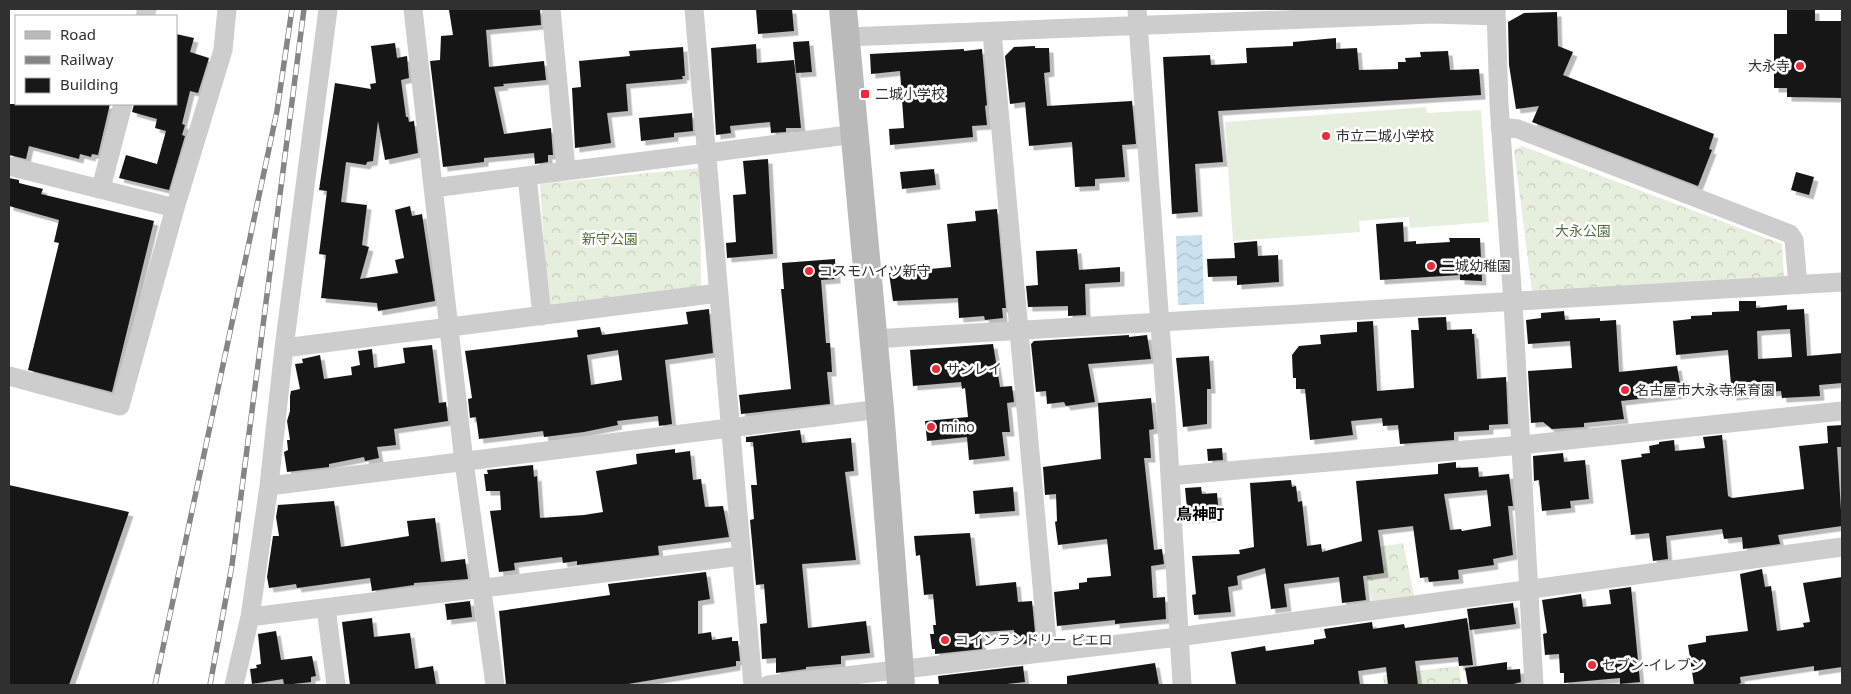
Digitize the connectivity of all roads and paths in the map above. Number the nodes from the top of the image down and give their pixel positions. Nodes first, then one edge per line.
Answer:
1 (227, 9) edge
2 (328, 9) edge
3 (413, 9) edge
4 (551, 9) edge
5 (694, 9) edge
6 (843, 9) edge
7 (1497, 11) edge
8 (1137, 17) edge
9 (992, 32) junction
10 (846, 37) junction
11 (123, 105) edge
12 (1500, 127) junction
13 (856, 134) junction
14 (707, 154) junction
15 (9, 166) edge
16 (566, 170) junction
17 (528, 176) junction
18 (101, 188) junction
19 (433, 188) junction
20 (175, 208) junction
21 (1842, 282) edge
22 (1798, 285) junction
23 (719, 293) junction
24 (1514, 302) junction
25 (542, 316) junction
26 (1160, 323) junction
27 (449, 328) junction
28 (1019, 331) junction
29 (873, 339) junction
30 (284, 348) junction
31 (9, 376) edge
32 (880, 409) junction
33 (1842, 411) edge
34 (730, 428) junction
35 (1522, 445) junction
36 (464, 462) junction
37 (1170, 476) junction
38 (269, 486) junction
39 (1842, 547) edge
40 (742, 556) junction
41 (482, 588) junction
42 (1530, 590) junction
43 (326, 608) junction
44 (250, 617) junction
45 (1178, 637) junction
46 (1048, 652) junction
47 (901, 677) edge
48 (234, 685) edge
49 (336, 685) edge
50 (495, 685) edge
51 (753, 685) edge
52 (768, 685) edge
53 (1182, 685) edge
54 (1534, 685) edge

1 - 20 street
2 - 30 street
3 - 19 street
4 - 16 street
5 - 14 street
6 - 10 street
7 - 8 street
7 - 12 street
8 - 9 street
8 - 26 street
9 - 10 street
9 - 28 street
10 - 13 street
11 - 18 street
12 - 22 street
12 - 24 street
13 - 14 street
13 - 29 street
14 - 16 street
14 - 23 street
15 - 18 street
16 - 17 street
17 - 19 street
17 - 25 street
18 - 20 street
19 - 27 street
20 - 31 street
21 - 22 street
22 - 24 street
23 - 25 street
23 - 34 street
24 - 26 street
24 - 35 street
25 - 27 street
26 - 28 street
26 - 37 street
27 - 30 street
27 - 36 street
28 - 29 street
28 - 46 street
29 - 32 street
30 - 38 street
32 - 34 street
32 - 47 street
33 - 35 street
34 - 36 street
34 - 40 street
35 - 37 street
35 - 42 street
36 - 38 street
36 - 41 street
37 - 45 street
38 - 44 street
39 - 42 street
40 - 41 street
40 - 51 street
41 - 43 street
41 - 50 street
42 - 45 street
42 - 54 street
43 - 44 street
43 - 49 street
44 - 48 street
45 - 46 street
45 - 53 street
46 - 47 street
47 - 52 street

